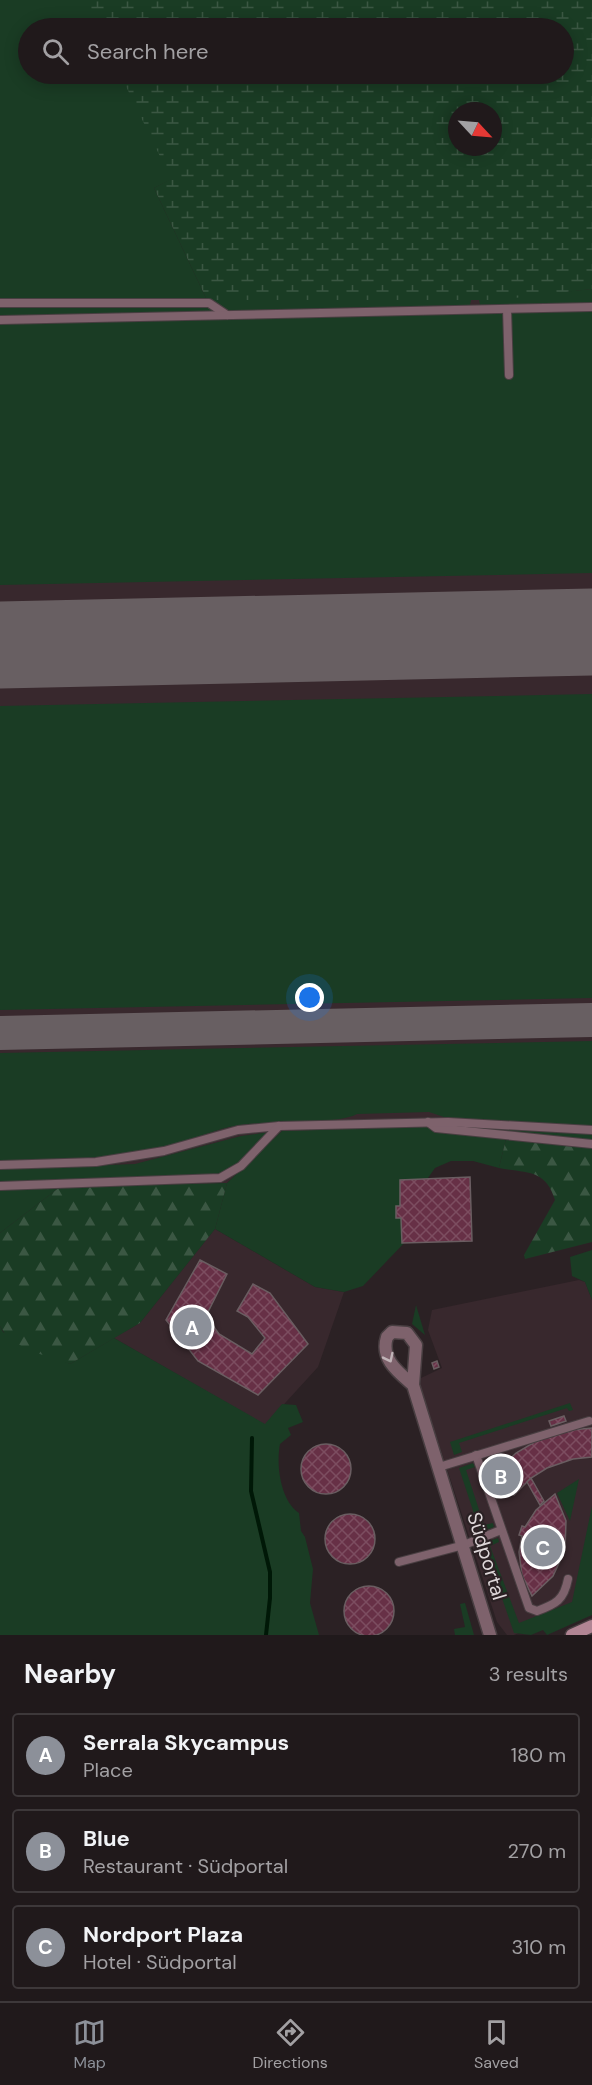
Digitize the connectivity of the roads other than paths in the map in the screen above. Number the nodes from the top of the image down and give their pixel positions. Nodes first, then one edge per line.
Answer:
1 (475, 300) dead end
2 (0, 303) edge
3 (592, 307) edge
4 (507, 309) junction
5 (475, 310) junction
6 (227, 315) junction
7 (0, 320) edge
8 (509, 375) dead end
9 (428, 1122) junction
10 (279, 1126) junction
11 (592, 1130) edge
12 (592, 1144) edge
13 (0, 1165) edge
14 (0, 1186) edge
15 (413, 1385) dead end
16 (589, 1421) dead end
17 (476, 1455) junction
18 (439, 1467) junction
19 (501, 1530) junction
20 (464, 1545) junction
21 (399, 1562) dead end
22 (568, 1579) dead end
23 (592, 1626) edge
24 (490, 1635) edge
25 (572, 1635) edge

1 - 5 lane
2 - 6 lane
3 - 4 lane
4 - 5 lane
4 - 8 lane
5 - 6 lane
6 - 7 lane
9 - 10 lane
9 - 11 lane
9 - 12 lane
10 - 13 lane
10 - 14 lane
15 - 18 street, Südportal
16 - 17 lane
17 - 18 lane
17 - 19 lane
18 - 20 street, Südportal
19 - 20 lane
19 - 22 lane
20 - 21 lane
20 - 24 street, Südportal
23 - 25 main road

